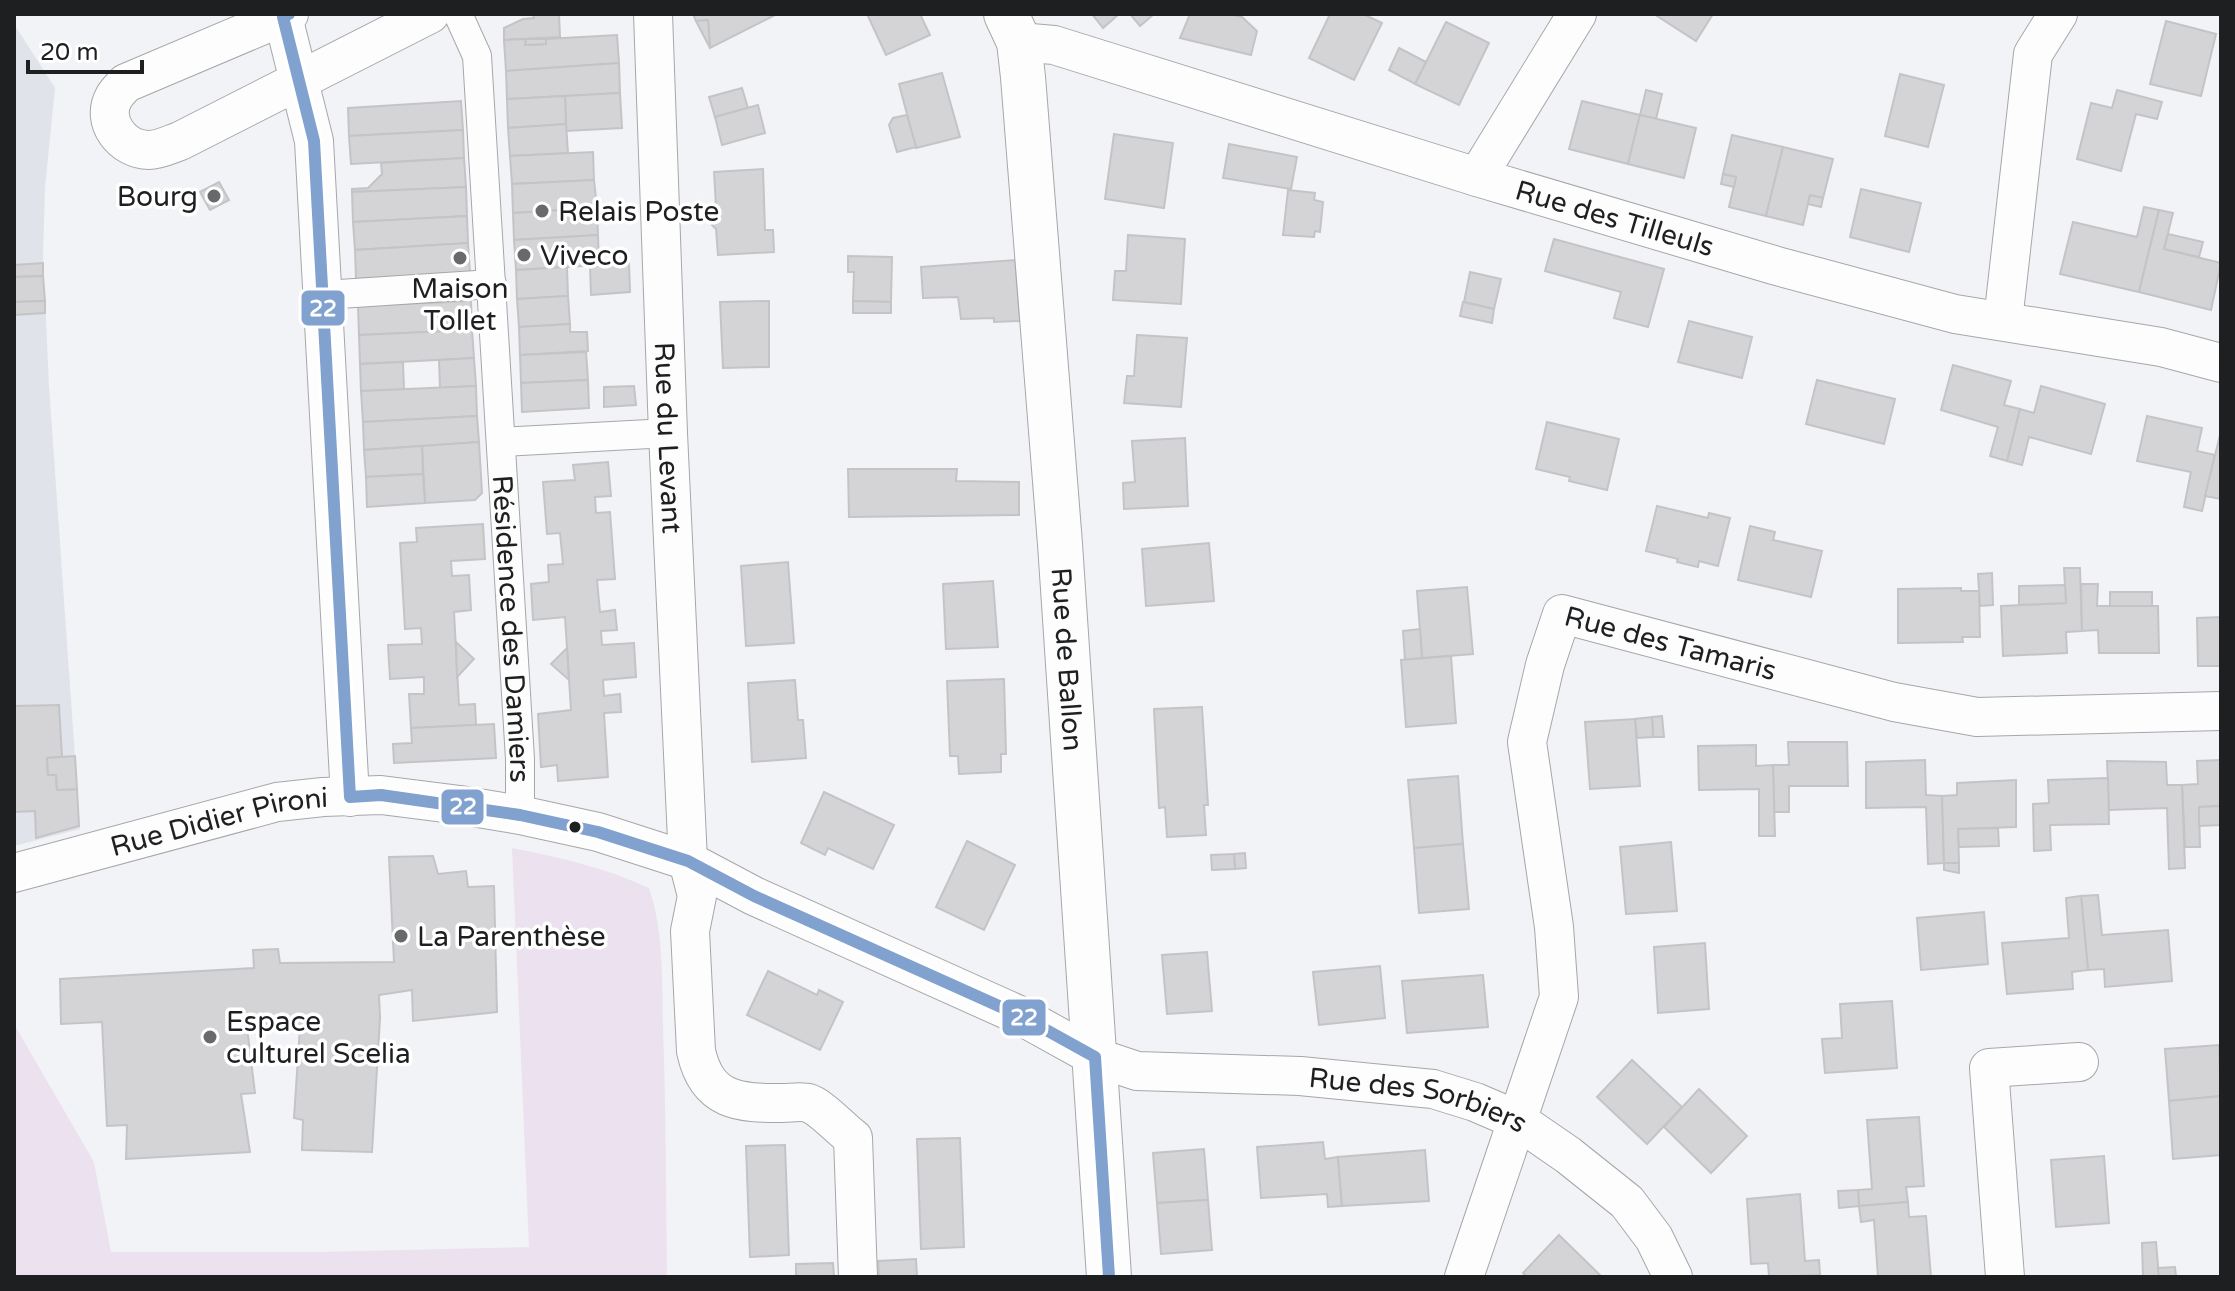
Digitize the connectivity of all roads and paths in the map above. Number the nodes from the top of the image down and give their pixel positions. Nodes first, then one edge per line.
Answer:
1 (430, 14) edge
2 (458, 14) edge
3 (653, 14) edge
4 (1577, 14) edge
5 (2058, 14) edge
6 (286, 16) edge
7 (1012, 28) edge
8 (299, 81) junction
9 (1477, 177) junction
10 (492, 284) junction
11 (324, 295) junction
12 (2003, 321) junction
13 (2221, 363) edge
14 (668, 433) junction
15 (501, 442) junction
16 (2221, 711) edge
17 (350, 797) junction
18 (520, 815) junction
19 (688, 861) junction
20 (14, 873) edge
21 (1095, 1057) junction
22 (2079, 1062) dead end
23 (1517, 1120) junction
24 (858, 1277) edge
25 (1109, 1277) edge
26 (1464, 1277) edge
27 (1673, 1277) edge
28 (2005, 1277) edge

1 - 8 street
2 - 10 street, Résidence des Damiers
3 - 14 street, Rue du Levant
4 - 9 street
5 - 12 street
6 - 8 street
6 - 8 street
7 - 9 street, Rue des Tilleuls
7 - 21 street, Rue de Ballon
8 - 11 street
9 - 12 street, Rue des Tilleuls
10 - 11 street
10 - 15 street, Résidence des Damiers
11 - 17 street
12 - 13 street, Rue des Tilleuls
14 - 15 street
14 - 19 street, Rue du Levant
15 - 18 street, Résidence des Damiers
16 - 23 street, Rue des Tamaris
17 - 18 street, Rue Didier Pironi
17 - 20 street, Rue Didier Pironi
18 - 19 street, Rue Didier Pironi
19 - 21 street, Rue Didier Pironi
19 - 24 street, Rue du Levant
21 - 23 street, Rue des Sorbiers
21 - 25 street, Rue de Ballon
22 - 28 street
23 - 26 street, Rue des Tamaris
23 - 27 street, Rue des Sorbiers

